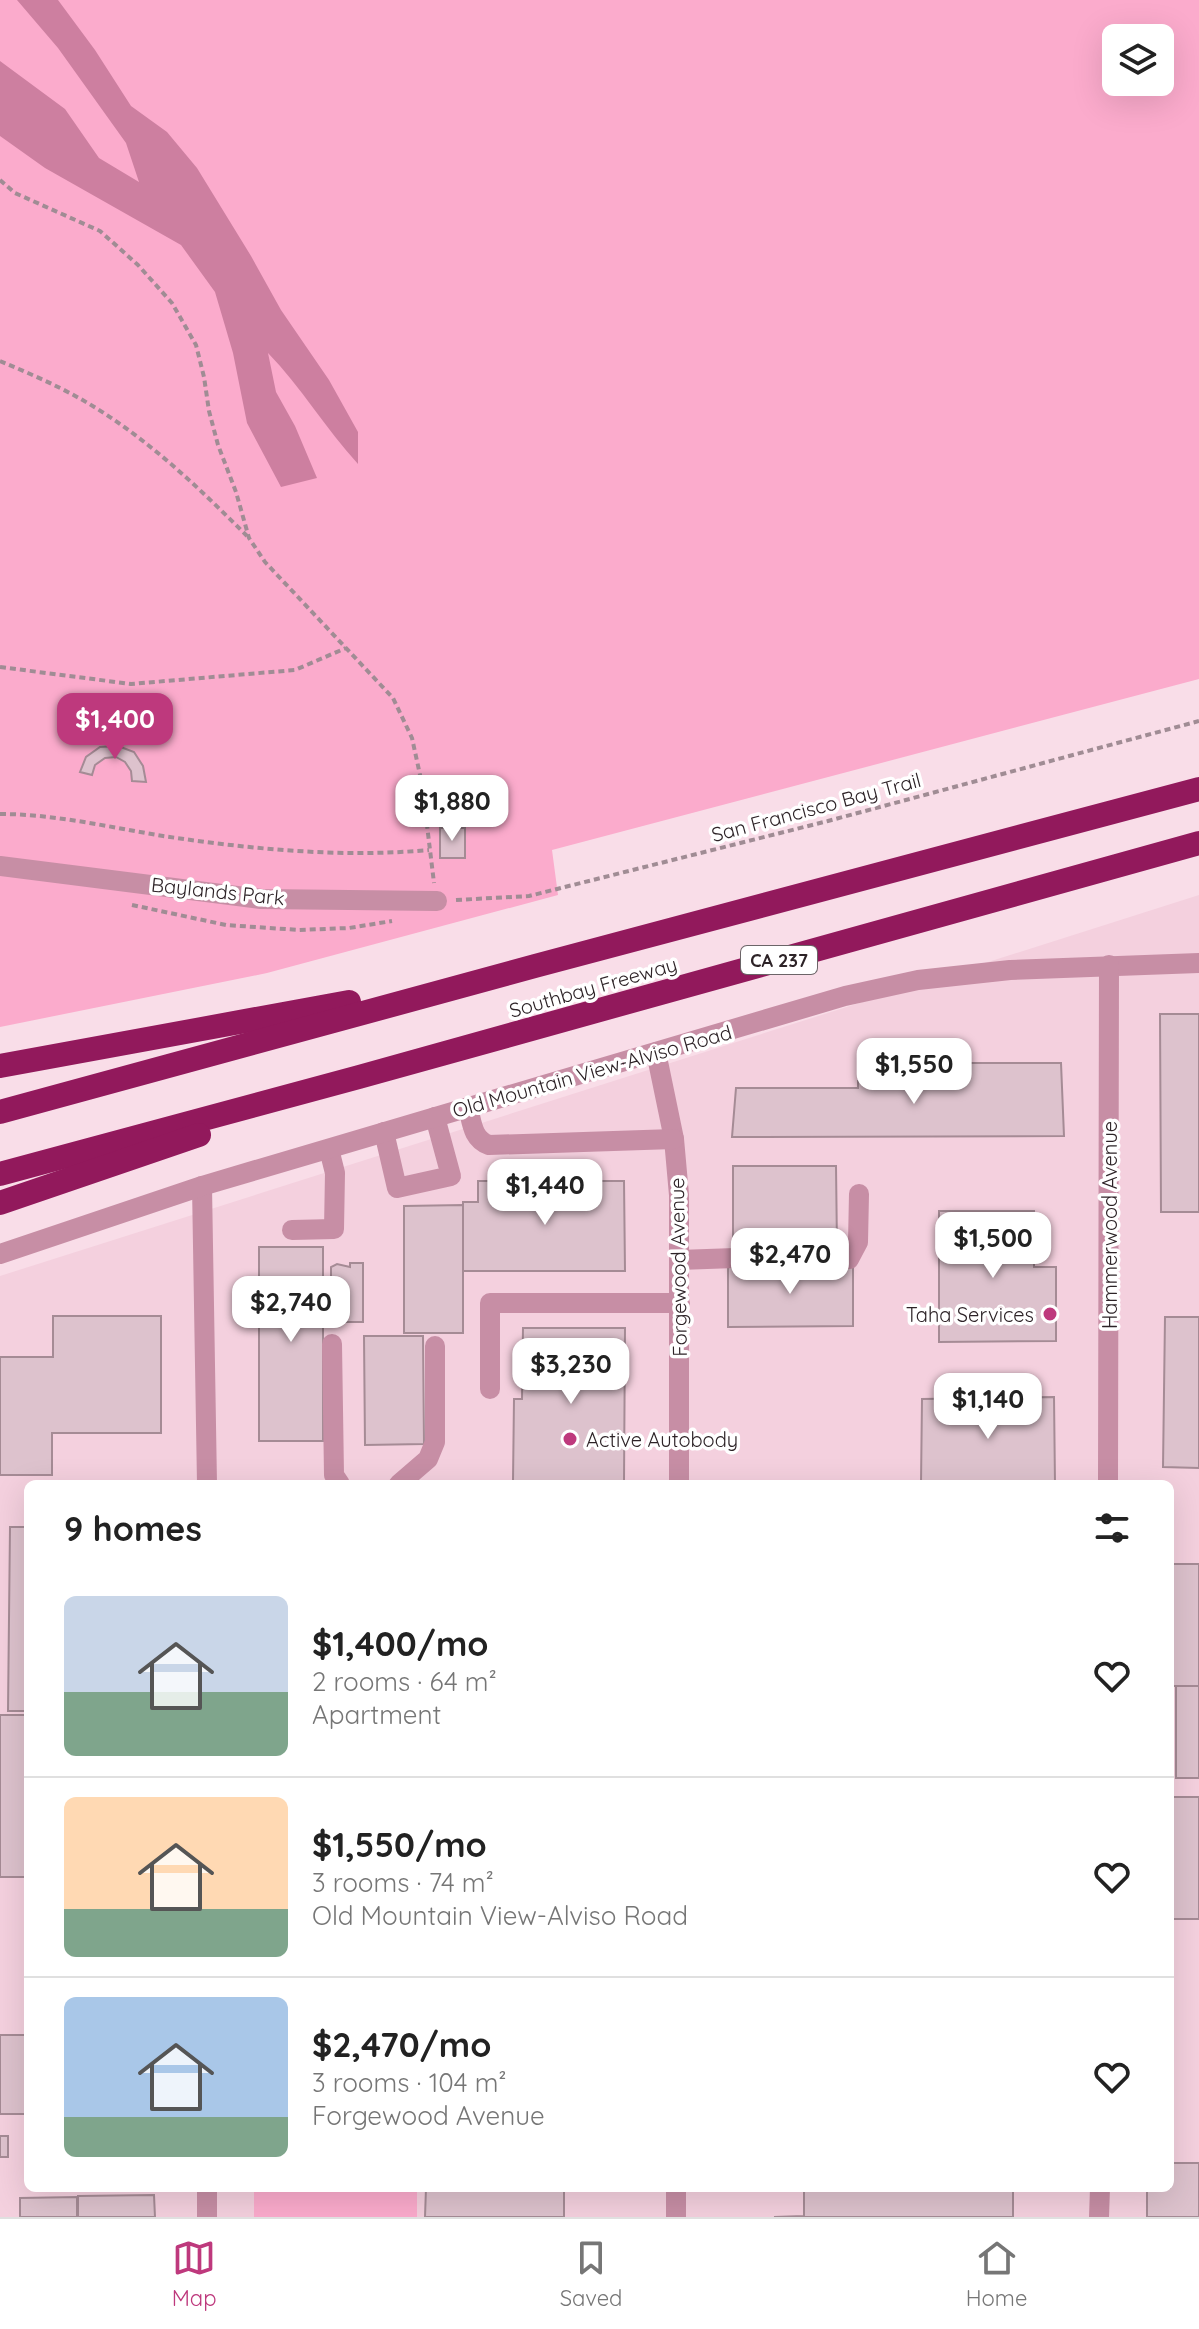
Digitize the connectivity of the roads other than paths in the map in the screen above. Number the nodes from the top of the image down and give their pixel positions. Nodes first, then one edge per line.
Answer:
1 (1199, 789) edge
2 (1199, 843) edge
3 (0, 866) edge
4 (437, 901) road end
5 (1199, 963) edge
6 (1109, 965) junction
7 (535, 966) junction
8 (656, 1052) junction
9 (0, 1066) edge
10 (359, 1077) junction
11 (468, 1107) junction
12 (0, 1112) edge
13 (435, 1117) junction
14 (384, 1132) junction
15 (674, 1139) junction
16 (329, 1149) junction
17 (0, 1174) edge
18 (202, 1186) junction
19 (859, 1194) dead end
20 (0, 1203) edge
21 (292, 1230) dead end
22 (0, 1254) edge
23 (679, 1260) junction
24 (680, 1303) junction
25 (332, 1344) dead end
26 (435, 1346) dead end
27 (490, 1389) dead end
28 (207, 1480) edge
29 (337, 1480) edge
30 (404, 1480) edge
31 (679, 1480) edge
32 (1108, 1480) edge
33 (207, 2192) edge
34 (676, 2192) edge
35 (1100, 2192) edge
36 (207, 2217) edge
37 (676, 2217) edge
38 (1099, 2217) edge

1 - 7 highway, Southbay Freeway
2 - 10 highway, Southbay Freeway / CA 237
3 - 4 street, Baylands Park
5 - 6 street, Old Mountain View-Alviso Road
6 - 8 street, Old Mountain View-Alviso Road
6 - 32 street, Hammerwood Avenue
7 - 9 highway
7 - 12 highway, Southbay Freeway
8 - 11 street, Old Mountain View-Alviso Road
8 - 15 street, Forgewood Avenue
10 - 17 highway, Southbay Freeway / CA 237
10 - 20 highway
11 - 13 street, Old Mountain View-Alviso Road
11 - 15 street
13 - 14 street, Old Mountain View-Alviso Road
13 - 14 street
14 - 16 street, Old Mountain View-Alviso Road
15 - 23 street, Forgewood Avenue
16 - 18 street, Old Mountain View-Alviso Road
16 - 21 street
18 - 22 street, Old Mountain View-Alviso Road
18 - 28 street
19 - 23 street
23 - 24 street, Forgewood Avenue
24 - 27 street
24 - 31 street, Forgewood Avenue
25 - 29 street
26 - 30 street
33 - 36 street
34 - 37 street
35 - 38 street

